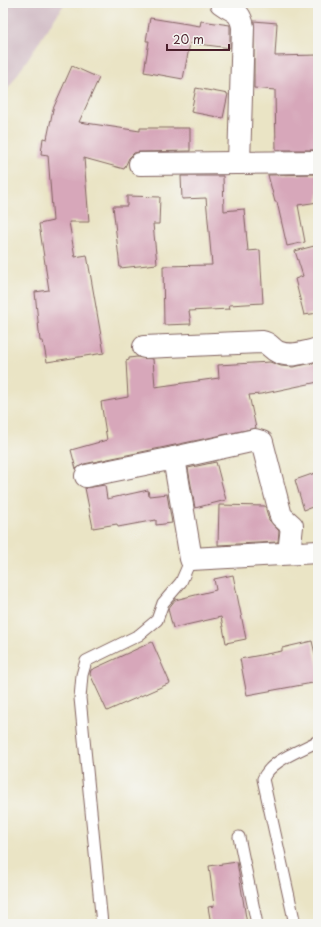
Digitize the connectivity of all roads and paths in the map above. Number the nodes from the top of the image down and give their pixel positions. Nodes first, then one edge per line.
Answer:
1 (221, 3) edge
2 (318, 162) edge
3 (239, 163) junction
4 (140, 164) dead end
5 (144, 347) dead end
6 (318, 349) edge
7 (174, 458) junction
8 (86, 476) dead end
9 (318, 552) edge
10 (289, 553) junction
11 (191, 559) junction
12 (318, 741) edge
13 (239, 837) dead end
14 (102, 924) edge
15 (257, 924) edge
16 (295, 924) edge

1 - 3 street
2 - 3 street
3 - 4 street
5 - 6 street
7 - 8 street
7 - 10 street
7 - 11 street
9 - 10 street
10 - 11 street
11 - 14 lane
12 - 16 lane
13 - 15 lane

